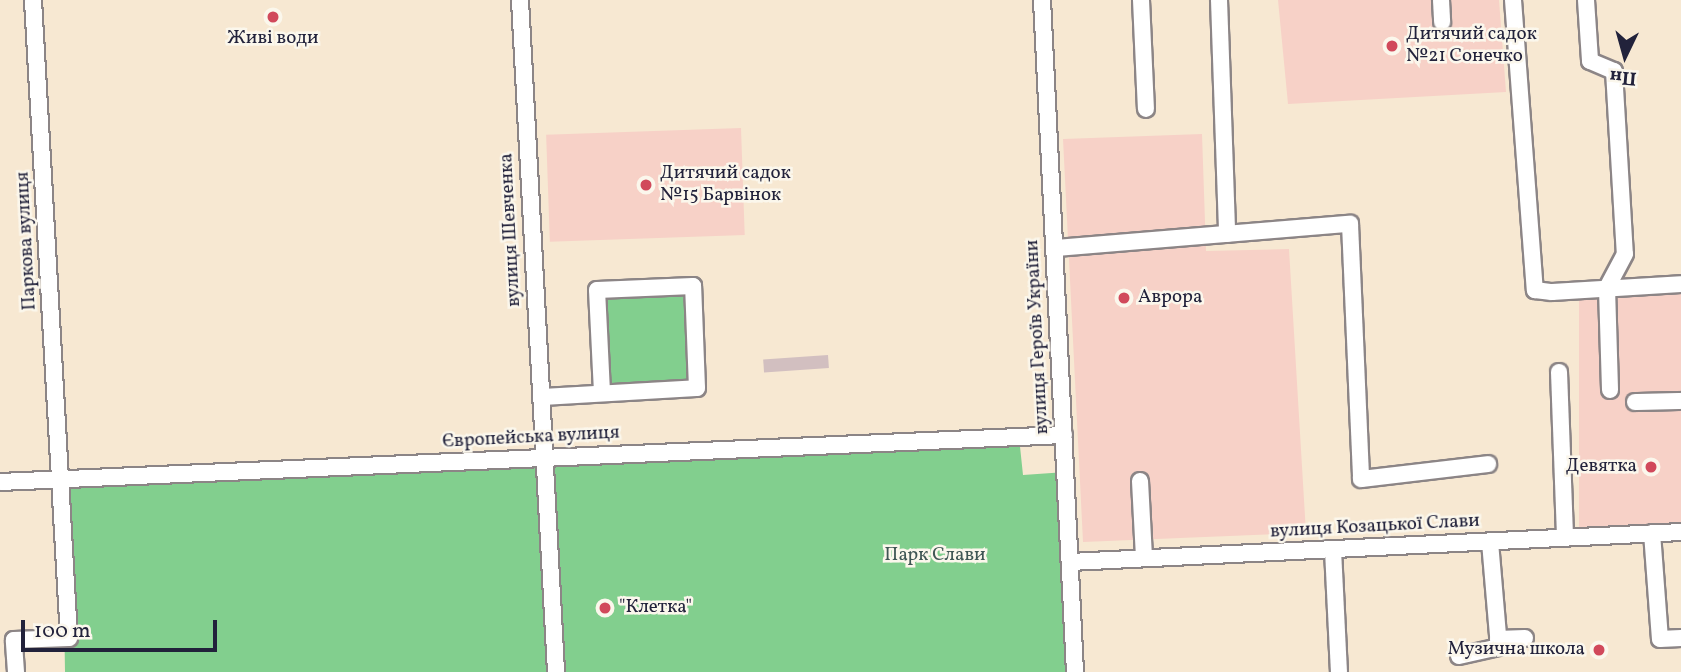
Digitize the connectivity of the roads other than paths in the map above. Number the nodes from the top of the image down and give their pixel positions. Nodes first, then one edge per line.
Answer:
1 (33, 0) edge
2 (520, 0) edge
3 (1042, 0) edge
4 (1141, 0) edge
5 (1219, 0) edge
6 (1441, 0) edge
7 (1513, 0) edge
8 (1586, 0) edge
9 (1442, 22) dead end
10 (1146, 110) dead end
11 (1227, 234) junction
12 (1055, 248) junction
13 (1681, 284) edge
14 (1607, 288) junction
15 (1559, 372) dead end
16 (1610, 390) dead end
17 (602, 393) junction
18 (541, 397) junction
19 (1634, 401) dead end
20 (1681, 401) edge
21 (1064, 435) junction
22 (545, 458) junction
23 (1488, 464) dead end
24 (62, 480) junction
25 (1140, 481) dead end
26 (0, 482) edge
27 (1681, 532) edge
28 (1652, 533) junction
29 (1566, 538) junction
30 (1490, 542) junction
31 (1333, 550) junction
32 (1143, 558) junction
33 (1070, 562) junction
34 (1525, 638) dead end
35 (1681, 638) edge
36 (1498, 639) junction
37 (1459, 656) dead end
38 (16, 672) edge
39 (555, 672) edge
40 (1075, 672) edge
41 (1339, 672) edge

1 - 24 street, Паркова вулиця
2 - 18 street, вулиця Шевченка
3 - 12 street, вулиця Героїв України
4 - 10 street
5 - 11 street
6 - 9 street
7 - 14 street
8 - 14 street
11 - 12 street
11 - 23 street
12 - 21 street, вулиця Героїв України
13 - 14 street
14 - 16 street
15 - 29 street
17 - 17 street
17 - 18 street
18 - 22 street, вулиця Шевченка
19 - 20 street
21 - 22 street, Європейська вулиця
21 - 33 street, вулиця Героїв України
22 - 24 street, Європейська вулиця
22 - 39 street, вулиця Шевченка
24 - 26 street, Європейська вулиця
24 - 38 street, Паркова вулиця
25 - 32 street
27 - 28 street, вулиця Козацької Слави
28 - 29 street, вулиця Козацької Слави
28 - 35 street
29 - 30 street, вулиця Козацької Слави
30 - 31 street, вулиця Козацької Слави
30 - 36 street
31 - 32 street, вулиця Козацької Слави
31 - 41 street
32 - 33 street, вулиця Козацької Слави
33 - 40 street, вулиця Героїв України
34 - 36 street
36 - 37 street

